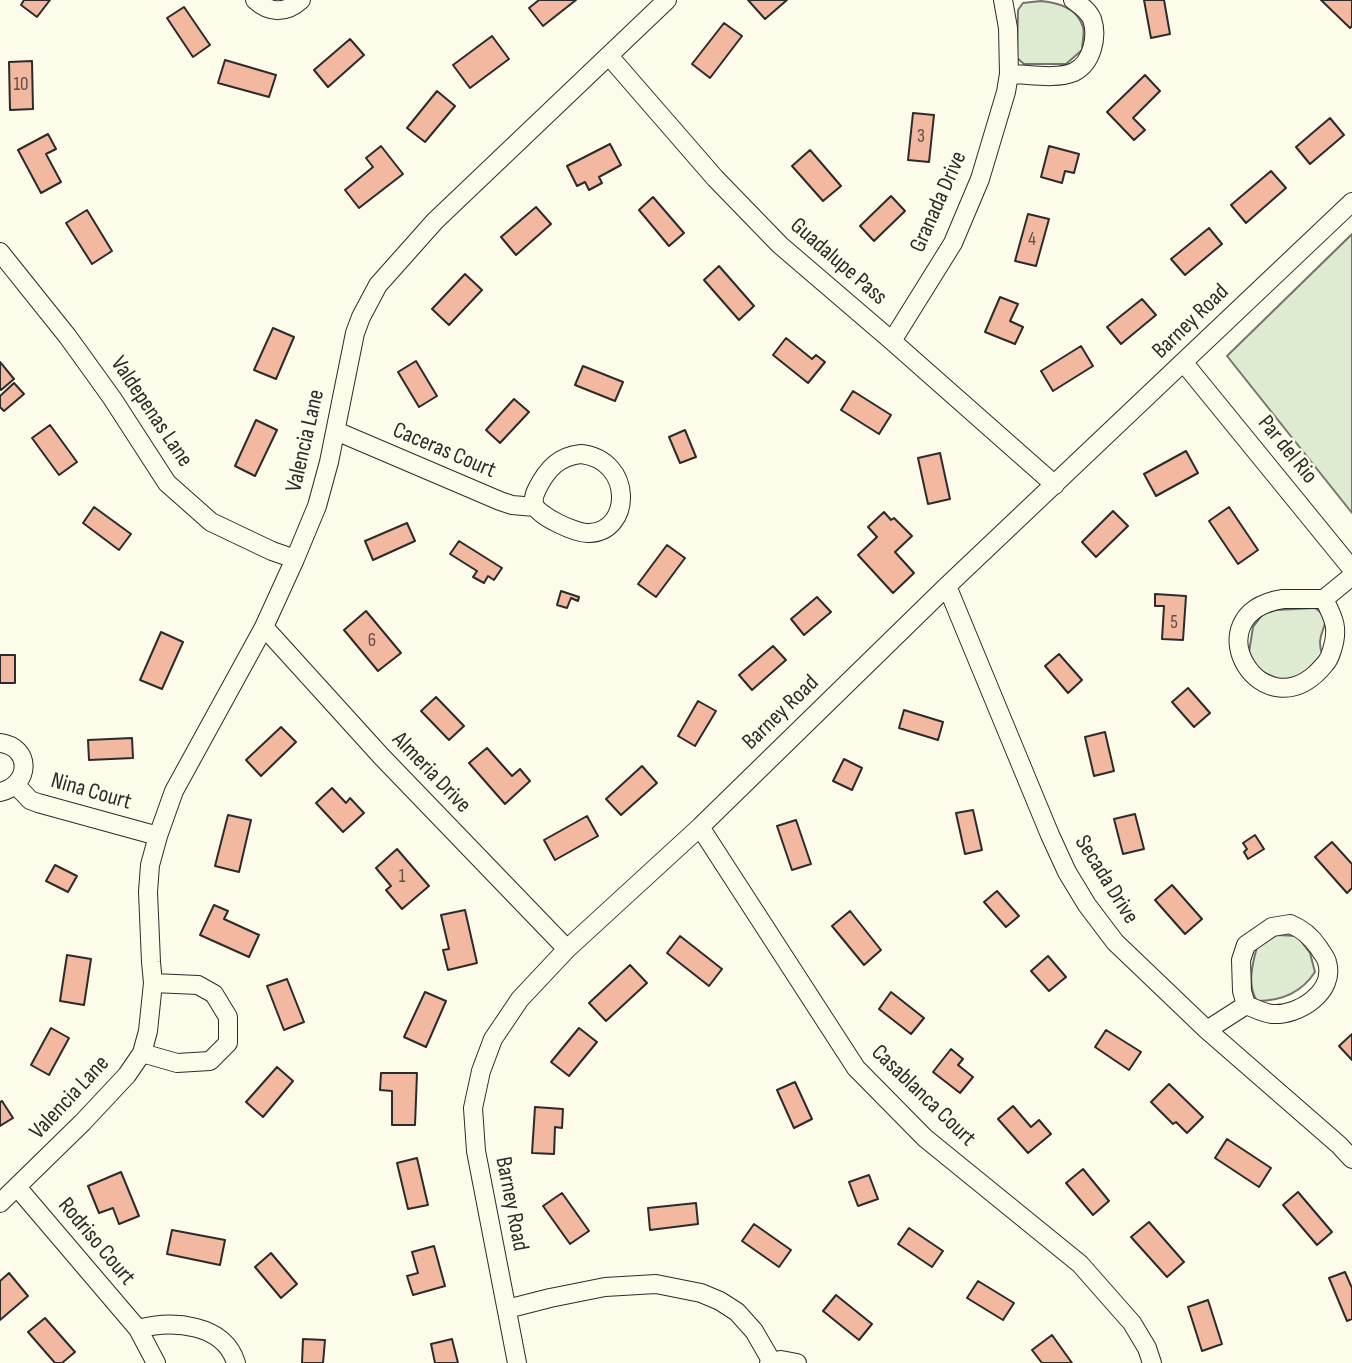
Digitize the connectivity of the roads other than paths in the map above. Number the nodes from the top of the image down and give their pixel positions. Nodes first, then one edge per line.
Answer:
1 (256, 0) edge
2 (301, 0) edge
3 (667, 0) edge
4 (1003, 0) edge
5 (1073, 0) edge
6 (609, 56) junction
7 (1009, 74) junction
8 (1352, 202) edge
9 (0, 252) edge
10 (892, 341) junction
11 (1184, 363) junction
12 (336, 431) junction
13 (1055, 485) junction
14 (535, 507) junction
15 (295, 559) junction
16 (1352, 569) edge
17 (1352, 576) edge
18 (947, 586) junction
19 (1324, 599) junction
20 (264, 627) junction
21 (0, 743) edge
22 (8, 788) edge
23 (700, 827) junction
24 (158, 836) junction
25 (567, 949) junction
26 (153, 983) junction
27 (1246, 1005) junction
28 (1207, 1030) junction
29 (142, 1053) junction
30 (1352, 1159) edge
31 (18, 1187) junction
32 (0, 1203) edge
33 (508, 1309) junction
34 (138, 1329) junction
35 (771, 1362) edge
36 (156, 1363) edge
37 (236, 1363) edge
38 (517, 1363) edge
39 (797, 1363) edge
40 (1152, 1363) edge

1 - 2 street
3 - 6 street, Valencia Lane
4 - 7 street, Granada Drive
5 - 7 street
6 - 10 street, Guadalupe Pass
6 - 12 street, Valencia Lane
7 - 10 street, Granada Drive
8 - 11 street, Barney Road
9 - 15 street, Valdepenas Lane
10 - 13 street, Guadalupe Pass
11 - 13 street, Barney Road
11 - 16 street, Par del Rio
12 - 14 street, Caceras Court
12 - 15 street, Valencia Lane
13 - 18 street, Barney Road
14 - 14 street, Caceras Court
15 - 20 street, Valencia Lane
17 - 19 street
18 - 23 street, Barney Road
18 - 28 street, Secada Drive
19 - 19 street
20 - 24 street, Valencia Lane
20 - 25 street, Almeria Drive
21 - 22 street, Nina Court
22 - 24 street, Nina Court
23 - 25 street, Barney Road
23 - 40 street, Casablanca Court
24 - 26 street, Valencia Lane
25 - 33 street, Barney Road
26 - 29 street, Valencia Lane
26 - 29 street, Valencia Lane
27 - 27 street
27 - 28 street
28 - 30 street, Secada Drive
29 - 31 street, Valencia Lane
31 - 32 street, Valencia Lane
31 - 34 street, Rodriso Court
33 - 35 street
33 - 38 street, Barney Road
34 - 36 street, Rodriso Court
34 - 37 street
35 - 39 street

